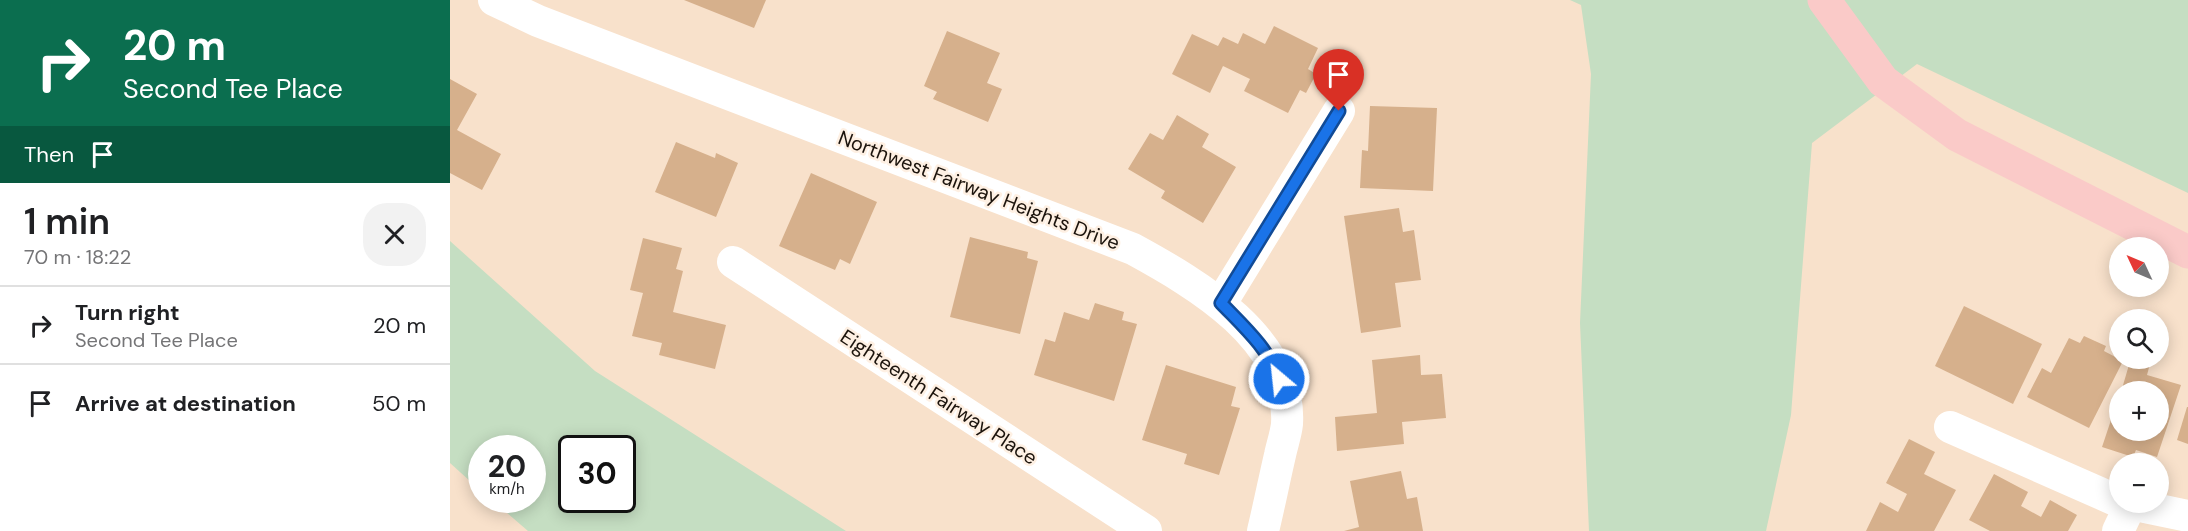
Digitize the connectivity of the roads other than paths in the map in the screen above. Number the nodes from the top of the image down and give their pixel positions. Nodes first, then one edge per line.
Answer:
1 (494, 0) edge
2 (1824, 0) edge
3 (1339, 111) dead end
4 (2188, 252) edge
5 (733, 262) dead end
6 (1221, 303) junction
7 (1950, 427) dead end
8 (2109, 504) edge
9 (2155, 513) edge
10 (2188, 516) edge
11 (1146, 531) edge
12 (1263, 531) edge

1 - 6 street, Northwest Fairway Heights Drive
2 - 4 main road
3 - 6 street
5 - 11 street, Eighteenth Fairway Place
6 - 12 street, Northwest Fairway Heights Drive
7 - 8 street
9 - 10 street

